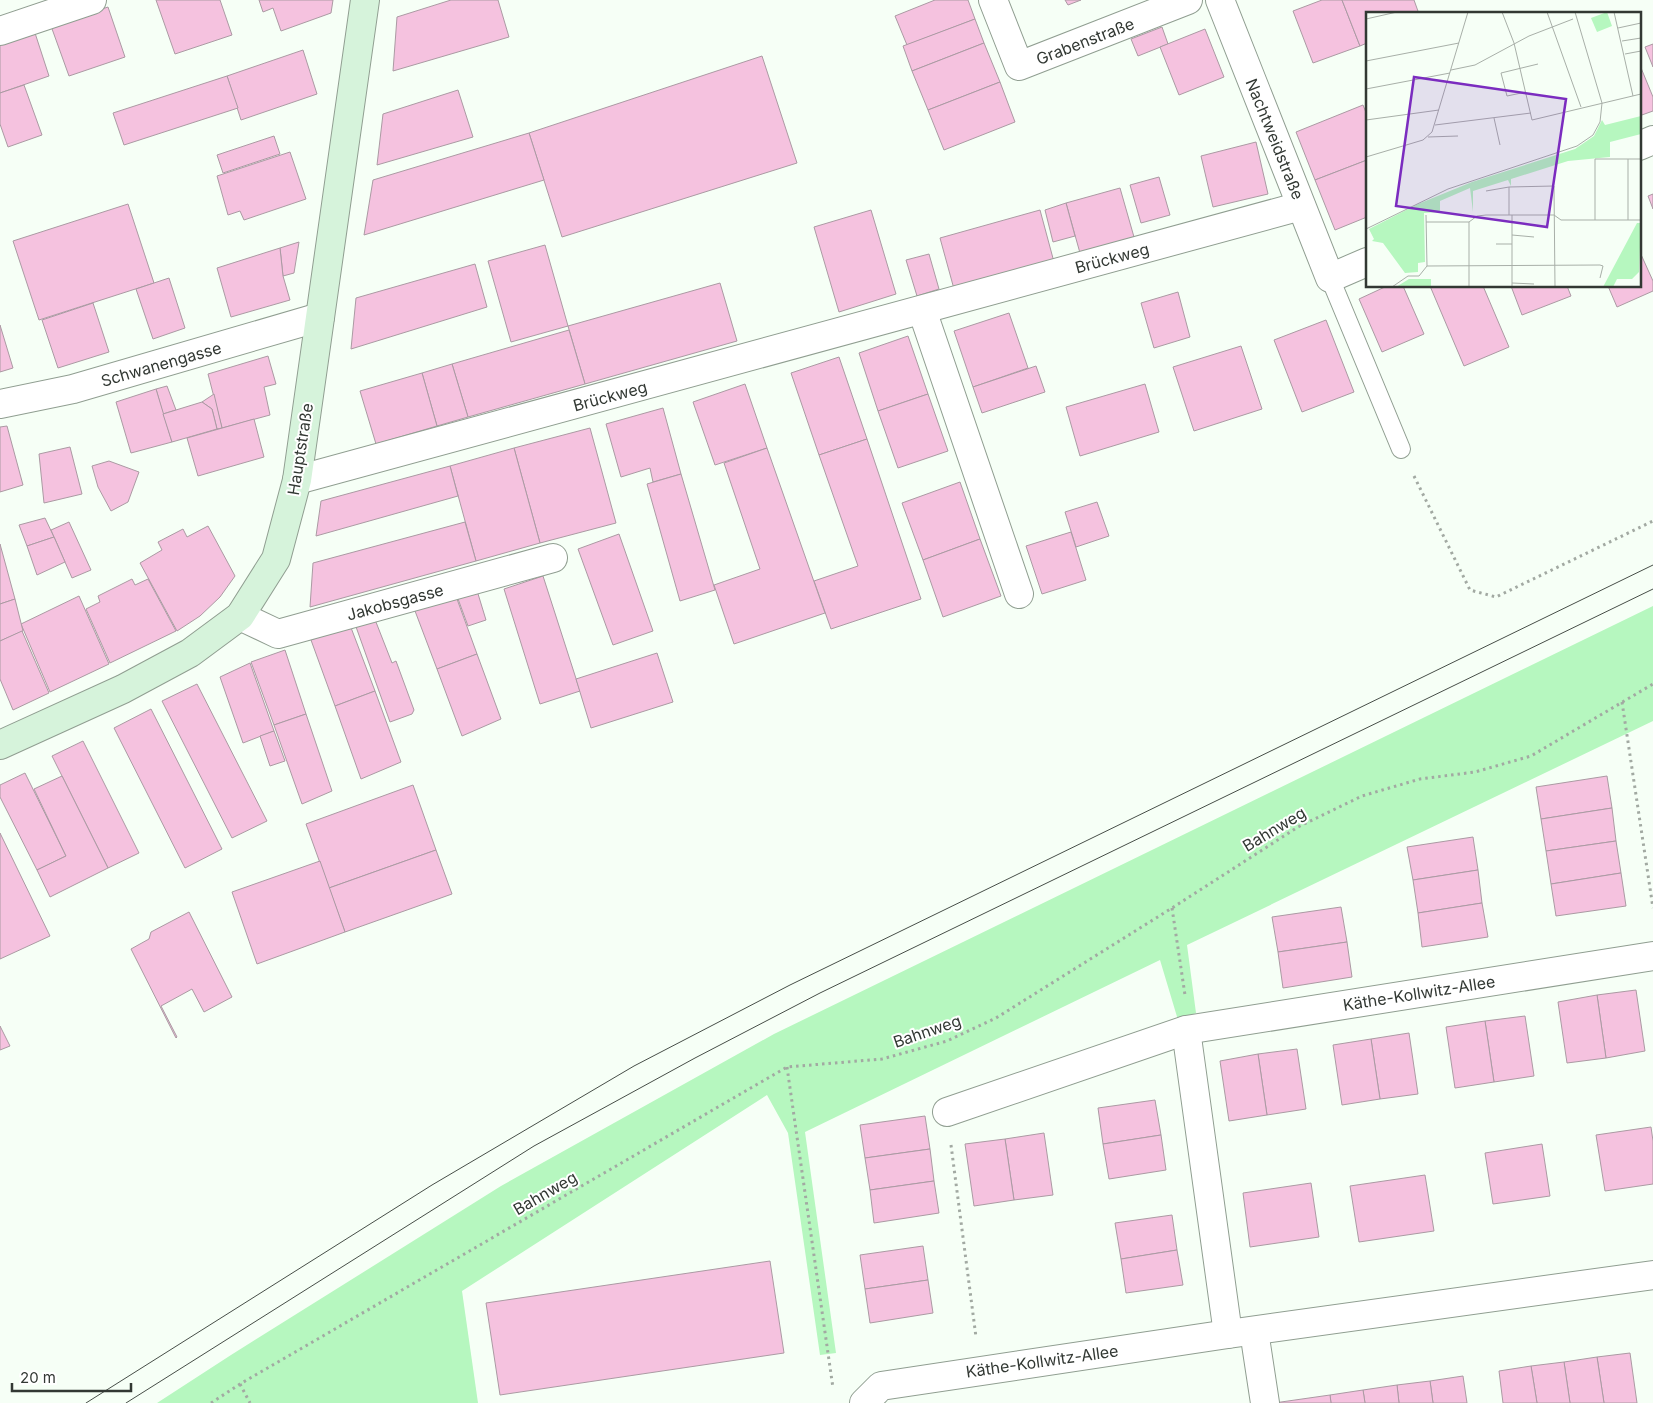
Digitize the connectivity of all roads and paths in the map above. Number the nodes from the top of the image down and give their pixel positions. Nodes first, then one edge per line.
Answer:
1 (92, 0) edge
2 (365, 0) edge
3 (993, 0) edge
4 (1188, 0) edge
5 (1220, 0) edge
6 (0, 31) edge
7 (1653, 140) edge
8 (1640, 146) edge
9 (1301, 206) junction
10 (1366, 262) edge
11 (1330, 278) junction
12 (922, 310) junction
13 (320, 318) junction
14 (0, 404) edge
15 (1401, 448) joint
16 (297, 480) junction
17 (1653, 521) edge
18 (553, 558) dead end
19 (1019, 594) dead end
20 (240, 616) junction
21 (1653, 684) edge
22 (1622, 702) junction
23 (0, 746) edge
24 (1172, 908) junction
25 (1653, 908) edge
26 (1653, 956) edge
27 (1186, 1030) junction
28 (787, 1067) junction
29 (946, 1112) joint
30 (1653, 1275) edge
31 (1254, 1331) junction
32 (1228, 1334) junction
33 (980, 1370) junction
34 (240, 1384) junction
35 (834, 1393) dead end
36 (211, 1403) edge
37 (250, 1403) edge
38 (864, 1403) edge
39 (1264, 1403) edge

1 - 6 street
2 - 13 main road, Hauptstraße
3 - 4 street, Grabenstraße
5 - 9 street, Nachtweidstraße
7 - 8 street
9 - 11 street, Nachtweidstraße
9 - 12 street, Brückweg
10 - 11 street
11 - 15 lane
12 - 16 street, Brückweg
12 - 19 street
13 - 14 street, Schwanengasse
13 - 16 main road, Hauptstraße
15 - 17 path
16 - 20 main road, Hauptstraße
18 - 20 street, Jakobsgasse
20 - 23 main road, Hauptstraße
21 - 22 path, Bahnweg
22 - 24 path, Bahnweg
22 - 25 path
24 - 27 path
24 - 28 path, Bahnweg
26 - 27 street, Käthe-Kollwitz-Allee
27 - 29 street, Käthe-Kollwitz-Allee
27 - 32 street
28 - 34 path, Bahnweg
28 - 35 path
29 - 33 path
30 - 31 street, Käthe-Kollwitz-Allee
31 - 32 street, Käthe-Kollwitz-Allee
31 - 39 street
32 - 33 street, Käthe-Kollwitz-Allee
33 - 38 street, Käthe-Kollwitz-Allee
34 - 36 path, Bahnweg
34 - 37 path

